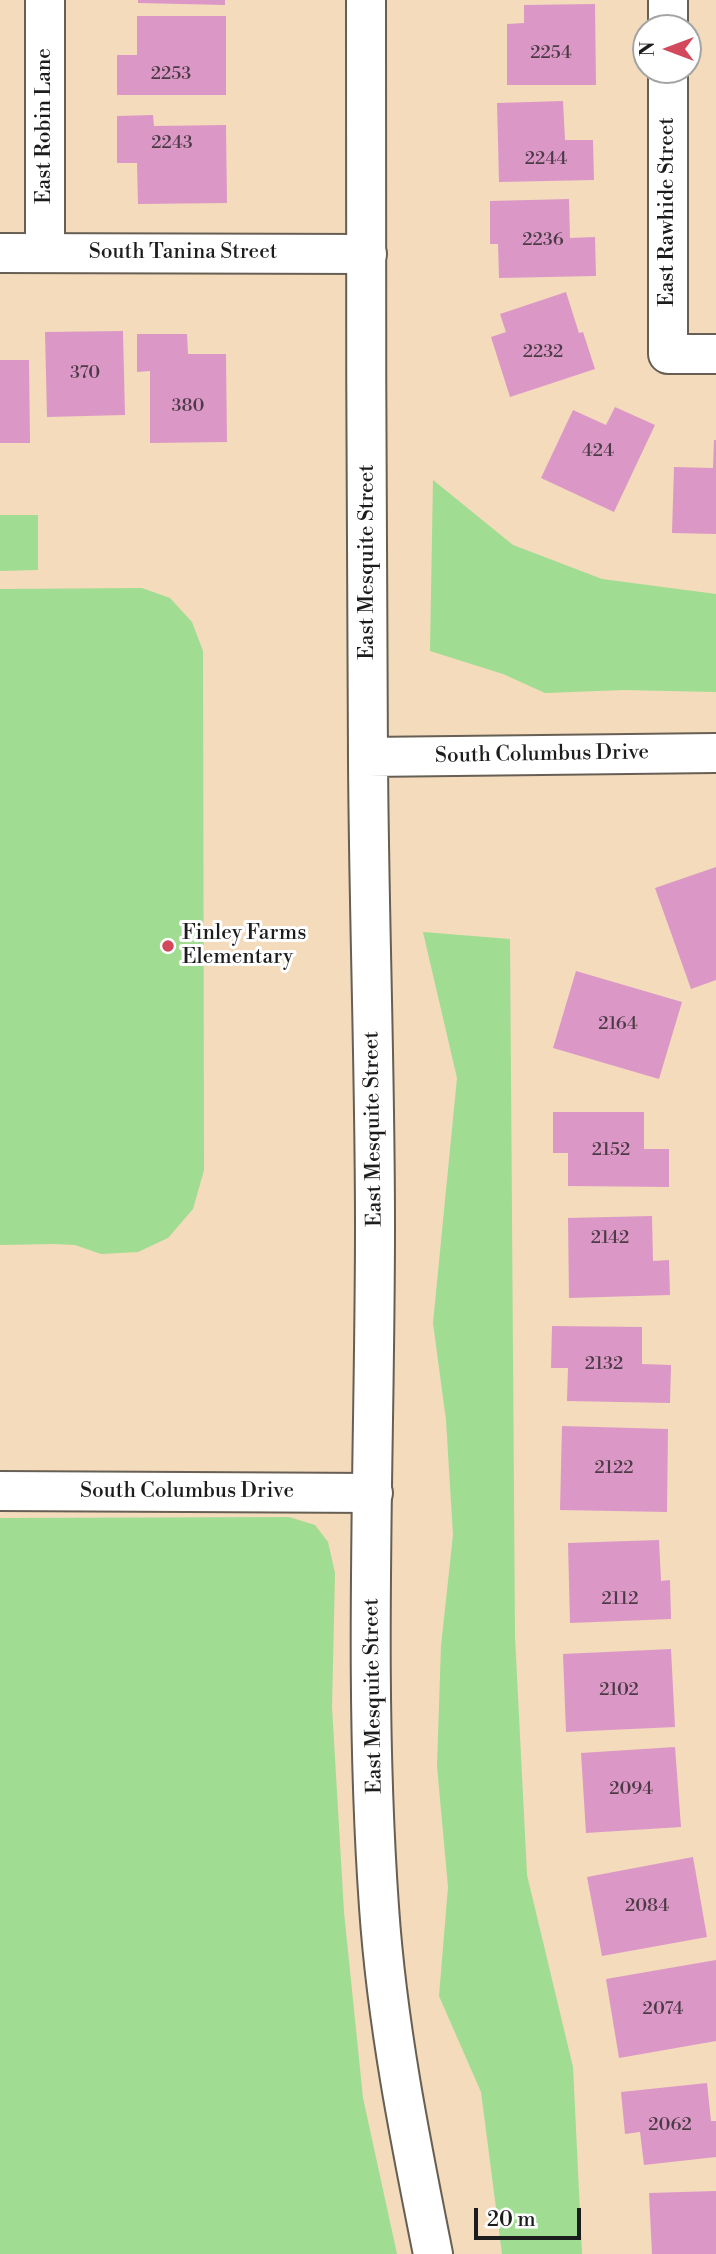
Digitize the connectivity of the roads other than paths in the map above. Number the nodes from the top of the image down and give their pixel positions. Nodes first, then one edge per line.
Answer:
1 (45, 0) edge
2 (366, 0) edge
3 (668, 84) edge
4 (45, 252) junction
5 (0, 253) edge
6 (367, 254) junction
7 (716, 354) edge
8 (716, 753) edge
9 (368, 757) junction
10 (0, 1491) edge
11 (373, 1493) junction
12 (433, 2254) edge

1 - 4 street, East Robin Lane
2 - 6 street, East Mesquite Street
3 - 7 street, East Rawhide Street
4 - 5 street, South Tanina Street
4 - 6 street, South Tanina Street
6 - 9 street, East Mesquite Street
8 - 9 street, South Columbus Drive
9 - 11 street, East Mesquite Street
10 - 11 street, South Columbus Drive
11 - 12 street, East Mesquite Street

